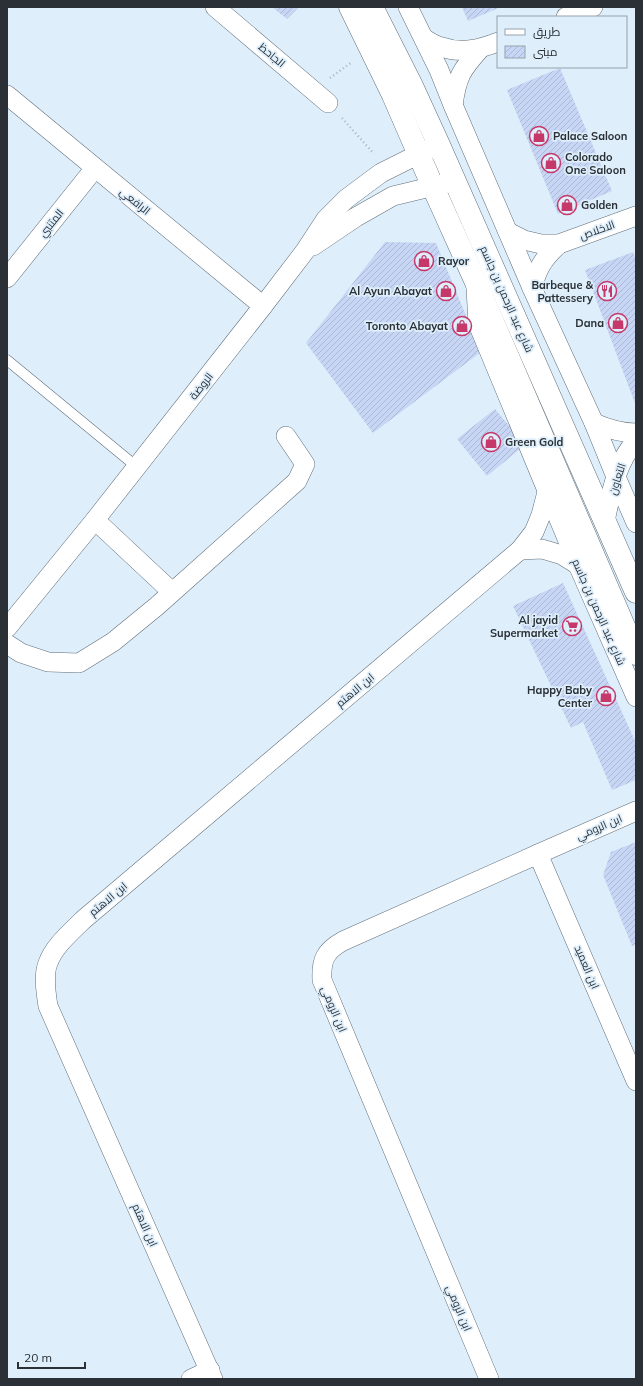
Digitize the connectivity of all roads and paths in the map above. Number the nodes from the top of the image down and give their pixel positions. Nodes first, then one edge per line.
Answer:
1 (215, 7) edge
2 (350, 7) edge
3 (372, 7) edge
4 (408, 7) edge
5 (593, 7) edge
6 (569, 16) edge
7 (425, 39) junction
8 (497, 42) edge
9 (371, 49) junction
10 (480, 49) junction
11 (314, 90) junction
12 (7, 95) edge
13 (328, 103) joint
14 (453, 105) junction
15 (439, 145) junction
16 (418, 154) junction
17 (96, 168) junction
18 (388, 169) junction
19 (455, 181) junction
20 (432, 187) junction
21 (636, 216) edge
22 (508, 232) junction
23 (559, 244) junction
24 (305, 251) junction
25 (485, 276) junction
26 (7, 278) edge
27 (532, 288) junction
28 (263, 306) junction
29 (7, 360) edge
30 (594, 423) junction
31 (636, 433) edge
32 (286, 436) dead end
33 (636, 441) edge
34 (137, 467) junction
35 (616, 478) junction
36 (547, 492) junction
37 (95, 520) junction
38 (604, 521) junction
39 (636, 523) edge
40 (520, 550) junction
41 (578, 565) junction
42 (172, 592) junction
43 (636, 592) edge
44 (7, 628) edge
45 (7, 644) edge
46 (636, 654) edge
47 (636, 696) edge
48 (636, 811) edge
49 (538, 854) junction
50 (636, 1081) edge
51 (212, 1375) edge
52 (191, 1379) edge
53 (489, 1379) edge

1 - 11 street, الجاحظ
2 - 9 main road, شارع عبد الرحمن بن جاسم
3 - 15 main road, شارع عبد الرحمن بن جاسم
4 - 7 street
5 - 6 street
7 - 10 street
7 - 14 street
8 - 10 street
9 - 11 path
9 - 16 main road, شارع عبد الرحمن بن جاسم
10 - 14 street
11 - 13 street, الجاحظ
12 - 17 street, الرافعي
13 - 18 path
14 - 22 street
15 - 16 street, الروضة
15 - 19 main road, شارع عبد الرحمن بن جاسم
16 - 18 street, الروضة
16 - 20 main road, شارع عبد الرحمن بن جاسم
17 - 26 street, المتنبي
17 - 28 street, الرافعي
18 - 24 street, الروضة
19 - 20 street, الروضة
19 - 25 main road, شارع عبد الرحمن بن جاسم
20 - 24 street, الروضة
20 - 25 main road, شارع عبد الرحمن بن جاسم
21 - 23 street, الاخلاص
22 - 23 street, الاخلاص
22 - 27 street
23 - 27 street, الاخلاص
24 - 28 street, الروضة
25 - 36 street, شارع عبد الرحمن بن جاسم
25 - 38 main road, شارع عبد الرحمن بن جاسم
25 - 46 main road, شارع عبد الرحمن بن جاسم
27 - 30 street
28 - 34 street, الروضة
29 - 34 lane
30 - 31 street
30 - 35 street
32 - 42 street
33 - 35 street, التعاون
34 - 37 street, الروضة
35 - 38 street, التعاون
35 - 39 street
36 - 40 street, ابن الاهتم
36 - 41 street, شارع عبد الرحمن بن جاسم
37 - 42 street
37 - 44 street, الروضة
38 - 43 main road, شارع عبد الرحمن بن جاسم
40 - 41 street
40 - 51 street, ابن الاهتم
41 - 47 street, شارع عبد الرحمن بن جاسم
42 - 45 street
48 - 49 street, ابن الرومي
49 - 50 street, ابن العميد
49 - 53 street, ابن الرومي
51 - 52 street

